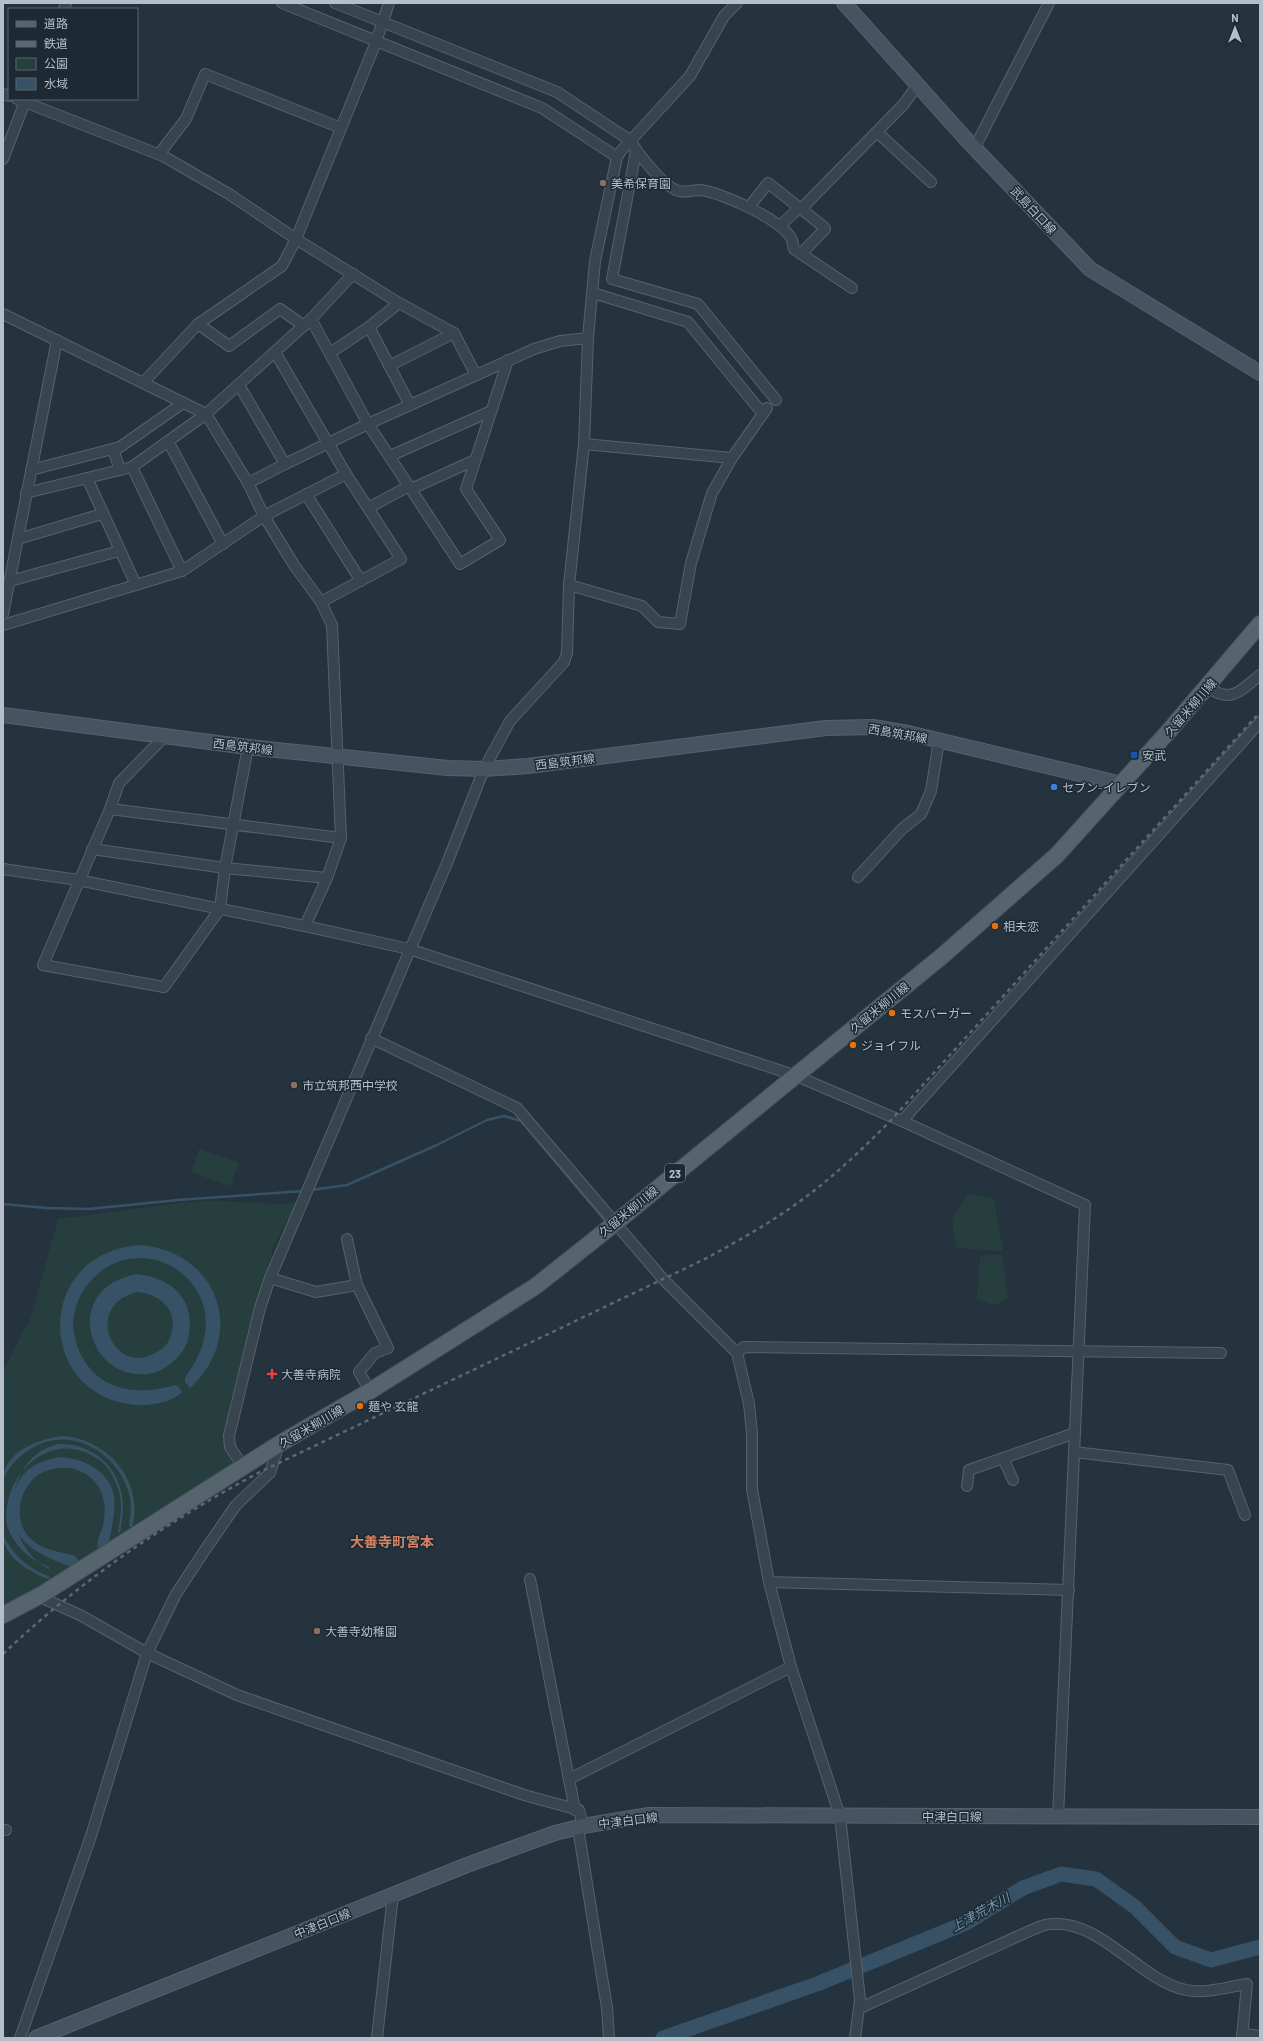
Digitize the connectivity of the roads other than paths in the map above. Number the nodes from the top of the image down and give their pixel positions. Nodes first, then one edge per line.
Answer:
1 (282, 3) edge
2 (334, 3) edge
3 (389, 3) edge
4 (737, 3) edge
5 (844, 3) edge
6 (1049, 3) edge
7 (383, 23) junction
8 (376, 42) junction
9 (918, 84) junction
10 (22, 100) edge
11 (341, 128) junction
12 (877, 132) junction
13 (631, 141) junction
14 (975, 147) junction
15 (636, 151) junction
16 (159, 154) junction
17 (617, 157) junction
18 (3, 159) edge
19 (931, 182) dead end
20 (749, 207) junction
21 (800, 209) junction
22 (780, 226) junction
23 (296, 239) junction
24 (801, 254) junction
25 (353, 274) junction
26 (852, 288) dead end
27 (593, 293) junction
28 (399, 303) junction
29 (3, 314) edge
30 (307, 322) junction
31 (198, 324) junction
32 (369, 327) junction
33 (454, 333) junction
34 (588, 338) junction
35 (57, 340) junction
36 (275, 352) junction
37 (330, 353) junction
38 (508, 360) junction
39 (389, 366) junction
40 (1260, 373) edge
41 (476, 375) junction
42 (142, 383) junction
43 (239, 385) junction
44 (776, 400) dead end
45 (183, 403) junction
46 (410, 405) junction
47 (491, 411) junction
48 (206, 414) junction
49 (368, 424) junction
50 (168, 442) junction
51 (329, 443) junction
52 (584, 444) junction
53 (113, 449) junction
54 (390, 456) junction
55 (732, 458) junction
56 (476, 460) junction
57 (285, 464) junction
58 (132, 467) junction
59 (31, 470) junction
60 (120, 470) junction
61 (346, 474) junction
62 (87, 478) junction
63 (248, 483) junction
64 (410, 487) junction
65 (26, 493) junction
66 (306, 494) junction
67 (368, 508) junction
68 (102, 514) junction
69 (264, 516) junction
70 (18, 540) junction
71 (223, 544) junction
72 (119, 551) junction
73 (182, 571) junction
74 (10, 581) junction
75 (361, 581) junction
76 (136, 585) junction
77 (569, 586) junction
78 (321, 602) junction
79 (3, 614) edge
80 (1260, 624) edge
81 (3, 625) edge
82 (1260, 675) edge
83 (1208, 687) junction
84 (3, 715) edge
85 (1260, 722) edge
86 (165, 736) junction
87 (940, 740) junction
88 (248, 747) junction
89 (338, 756) junction
90 (484, 769) junction
91 (1122, 784) junction
92 (110, 809) junction
93 (233, 825) junction
94 (341, 838) junction
95 (92, 849) junction
96 (225, 868) junction
97 (3, 869) edge
98 (858, 877) dead end
99 (327, 878) junction
100 (78, 880) junction
101 (220, 909) junction
102 (305, 926) junction
103 (410, 949) junction
104 (371, 1038) junction
105 (794, 1075) junction
106 (902, 1121) junction
107 (614, 1224) junction
108 (347, 1238) dead end
109 (270, 1278) junction
110 (357, 1285) junction
111 (1078, 1351) junction
112 (737, 1353) junction
113 (1221, 1353) dead end
114 (370, 1391) junction
115 (1075, 1433) junction
116 (279, 1444) junction
117 (1074, 1452) junction
118 (1003, 1458) junction
119 (244, 1468) junction
120 (1013, 1480) dead end
121 (967, 1486) dead end
122 (1245, 1515) dead end
123 (530, 1579) dead end
124 (769, 1582) junction
125 (1069, 1590) junction
126 (40, 1595) junction
127 (3, 1615) edge
128 (147, 1653) junction
129 (790, 1667) junction
130 (569, 1779) junction
131 (575, 1810) junction
132 (840, 1816) junction
133 (1260, 1816) edge
134 (1058, 1817) junction
135 (581, 1827) junction
136 (393, 1895) junction
137 (860, 2008) junction
138 (609, 2035) edge
139 (1242, 2036) edge
140 (1260, 2036) edge
141 (20, 2038) edge
142 (36, 2038) edge
143 (377, 2038) edge
144 (855, 2038) edge

1 - 8 street
2 - 7 street
3 - 7 street
4 - 13 street
5 - 9 main road, 武島白口線
6 - 14 street
7 - 8 street
7 - 13 street
8 - 11 street
8 - 17 street
9 - 12 street
9 - 14 main road, 武島白口線
10 - 16 street
10 - 18 street
11 - 16 street
11 - 23 street
12 - 19 street
12 - 21 street
13 - 15 street
13 - 17 street
14 - 40 main road, 武島白口線
15 - 20 street
15 - 44 street
16 - 23 street
17 - 27 street
20 - 21 street
20 - 22 street
21 - 22 street
21 - 24 street
22 - 24 street
23 - 25 street
23 - 31 street
24 - 26 street
25 - 28 street
25 - 30 street
27 - 34 street
27 - 55 street
28 - 32 street
28 - 33 street
29 - 35 street
30 - 31 street
30 - 36 street
30 - 37 street
31 - 42 street
32 - 37 street
32 - 39 street
33 - 39 street
33 - 41 street
34 - 38 street
34 - 52 street
35 - 42 street
35 - 59 street
36 - 43 street
36 - 51 street
37 - 49 street
38 - 41 street
38 - 47 street
39 - 46 street
41 - 46 street
42 - 45 street
43 - 48 street
43 - 57 street
45 - 48 street
45 - 53 street
46 - 49 street
47 - 54 street
47 - 56 street
48 - 50 street
48 - 63 street
49 - 51 street
49 - 54 street
50 - 58 street
50 - 71 street
51 - 57 street
51 - 61 street
52 - 55 street
52 - 77 street
53 - 59 street
53 - 60 street
54 - 64 street
55 - 77 street
56 - 64 street
56 - 64 street
57 - 63 street
58 - 60 street
58 - 73 street
59 - 65 street
60 - 62 street
61 - 66 street
61 - 67 street
62 - 65 street
62 - 68 street
63 - 69 street
64 - 67 street
65 - 70 street
66 - 69 street
66 - 75 street
67 - 75 street
68 - 70 street
68 - 72 street
69 - 71 street
69 - 78 street
70 - 74 street
71 - 73 street
72 - 74 street
72 - 76 street
73 - 76 street
74 - 79 street
75 - 78 street
76 - 81 street
77 - 90 street
78 - 89 street
80 - 83 main road, 久留米柳川線 / 23
82 - 83 street
83 - 91 main road, 久留米柳川線 / 23
84 - 86 main road, 西島筑邦線
85 - 106 street
86 - 88 main road, 西島筑邦線
86 - 92 street
87 - 90 main road, 西島筑邦線
87 - 91 main road, 西島筑邦線
87 - 98 street
88 - 89 main road, 西島筑邦線
88 - 93 street
89 - 90 main road, 西島筑邦線
89 - 94 street
90 - 103 street
91 - 105 main road, 久留米柳川線 / 23
92 - 93 street
92 - 95 street
93 - 94 street
93 - 96 street
94 - 99 street
95 - 96 street
95 - 100 street
96 - 99 street
96 - 101 street
97 - 100 street
99 - 102 street
100 - 101 street
100 - 101 street
101 - 102 street
102 - 103 street
103 - 104 street
103 - 105 street
104 - 107 street
104 - 109 street
105 - 106 street
105 - 107 main road, 久留米柳川線 / 23
106 - 111 street
107 - 112 street
107 - 114 main road, 久留米柳川線 / 23
108 - 110 street
109 - 110 street
109 - 119 street
110 - 114 street
111 - 112 street
111 - 113 street
111 - 115 street
112 - 124 street
114 - 116 main road, 久留米柳川線 / 23
115 - 117 street
115 - 118 street
116 - 119 main road, 久留米柳川線 / 23
116 - 128 street
117 - 122 street
117 - 125 street
118 - 120 street
118 - 121 street
119 - 126 main road, 久留米柳川線 / 23
123 - 130 street
124 - 125 street
124 - 129 street
125 - 134 street
126 - 127 main road, 久留米柳川線 / 23
126 - 128 street
128 - 131 street
128 - 141 street
129 - 130 street
129 - 132 street
130 - 131 street
131 - 135 street
132 - 134 main road, 中津白口線
132 - 135 main road, 中津白口線
132 - 137 street
133 - 134 main road, 中津白口線
135 - 136 main road, 中津白口線
135 - 138 street
136 - 142 main road, 中津白口線
136 - 143 street
137 - 139 street
137 - 144 street
139 - 140 street

